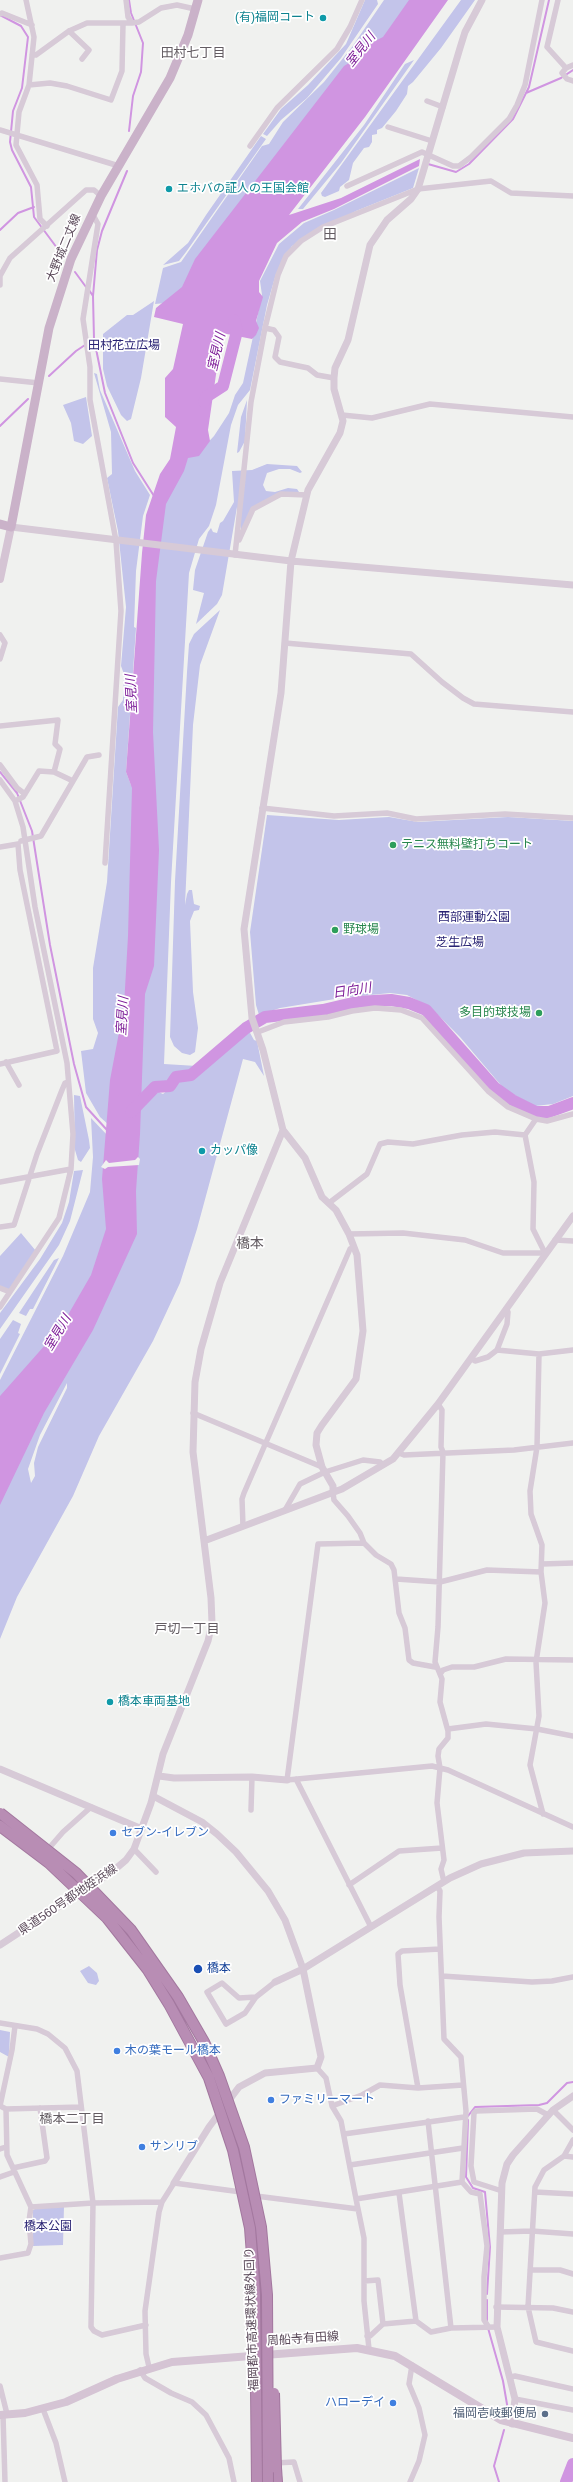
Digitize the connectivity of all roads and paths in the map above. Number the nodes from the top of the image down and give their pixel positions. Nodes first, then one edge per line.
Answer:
1 (26, 0) edge
2 (32, 0) edge
3 (126, 0) edge
4 (198, 0) edge
5 (362, 0) edge
6 (482, 0) edge
7 (542, 0) edge
8 (558, 0) edge
9 (29, 6) junction
10 (195, 10) junction
11 (1, 13) edge
12 (132, 23) junction
13 (123, 24) junction
14 (32, 25) junction
15 (69, 31) junction
16 (32, 55) junction
17 (82, 59) dead end
18 (573, 65) edge
19 (566, 68) junction
20 (570, 80) edge
21 (29, 85) junction
22 (427, 101) dead end
23 (442, 107) junction
24 (388, 127) dead end
25 (0, 130) edge
26 (16, 134) junction
27 (432, 142) junction
28 (250, 146) dead end
29 (428, 153) junction
30 (119, 166) junction
31 (347, 186) dead end
32 (418, 189) junction
33 (101, 196) junction
34 (573, 196) edge
35 (92, 213) junction
36 (47, 226) junction
37 (0, 285) edge
38 (265, 328) junction
39 (334, 378) junction
40 (0, 379) edge
41 (38, 383) junction
42 (342, 415) junction
43 (573, 416) edge
44 (307, 495) junction
45 (0, 524) edge
46 (11, 527) junction
47 (116, 541) junction
48 (236, 546) junction
49 (233, 554) junction
50 (291, 562) junction
51 (0, 579) edge
52 (573, 585) edge
53 (0, 635) edge
54 (285, 643) junction
55 (0, 659) edge
56 (573, 712) edge
57 (0, 726) edge
58 (99, 755) dead end
59 (0, 765) edge
60 (54, 772) junction
61 (0, 780) edge
62 (74, 781) junction
63 (24, 795) junction
64 (15, 801) junction
65 (262, 808) junction
66 (573, 818) edge
67 (27, 838) junction
68 (18, 844) junction
69 (0, 847) edge
70 (105, 863) dead end
71 (258, 1032) junction
72 (3, 1063) edge
73 (68, 1082) junction
74 (19, 1085) dead end
75 (573, 1114) edge
76 (536, 1120) junction
77 (283, 1130) junction
78 (525, 1135) junction
79 (72, 1169) junction
80 (29, 1177) junction
81 (0, 1182) edge
82 (330, 1204) junction
83 (573, 1216) edge
84 (0, 1227) edge
85 (349, 1234) junction
86 (555, 1240) junction
87 (573, 1241) edge
88 (354, 1247) junction
89 (545, 1253) junction
90 (0, 1288) edge
91 (10, 1292) junction
92 (0, 1307) edge
93 (506, 1309) junction
94 (497, 1350) junction
95 (573, 1350) edge
96 (539, 1354) junction
97 (472, 1359) junction
98 (438, 1404) junction
99 (193, 1413) junction
100 (265, 1443) junction
101 (573, 1443) edge
102 (537, 1447) junction
103 (443, 1452) junction
104 (399, 1453) junction
105 (384, 1465) junction
106 (324, 1469) junction
107 (333, 1492) junction
108 (285, 1510) junction
109 (243, 1526) junction
110 (204, 1541) junction
111 (364, 1543) junction
112 (573, 1563) edge
113 (542, 1564) junction
114 (541, 1572) junction
115 (396, 1579) junction
116 (440, 1582) junction
117 (537, 1659) junction
118 (573, 1660) edge
119 (435, 1667) junction
120 (440, 1674) junction
121 (448, 1729) junction
122 (537, 1729) junction
123 (573, 1736) edge
124 (440, 1768) junction
125 (0, 1769) edge
126 (159, 1776) junction
127 (252, 1777) junction
128 (296, 1778) junction
129 (287, 1780) junction
130 (153, 1796) junction
131 (91, 1807) junction
132 (251, 1810) dead end
133 (0, 1813) edge
134 (543, 1814) junction
135 (0, 1826) edge
136 (573, 1827) edge
137 (142, 1828) junction
138 (50, 1847) dead end
139 (442, 1848) junction
140 (134, 1849) junction
141 (573, 1851) edge
142 (156, 1872) dead end
143 (440, 1884) junction
144 (349, 1885) junction
145 (371, 1927) junction
146 (0, 1945) edge
147 (440, 1949) junction
148 (303, 1969) junction
149 (442, 1976) junction
150 (573, 1977) edge
151 (275, 1982) joint
152 (256, 1997) junction
153 (0, 2024) edge
154 (15, 2026) junction
155 (318, 2068) junction
156 (463, 2085) junction
157 (418, 2088) junction
158 (573, 2096) edge
159 (332, 2106) junction
160 (81, 2107) junction
161 (2, 2108) edge
162 (40, 2108) junction
163 (469, 2112) junction
164 (550, 2112) junction
165 (464, 2117) junction
166 (428, 2121) junction
167 (573, 2130) edge
168 (344, 2134) junction
169 (573, 2140) edge
170 (3, 2148) edge
171 (463, 2148) junction
172 (431, 2153) junction
173 (564, 2156) junction
174 (573, 2157) edge
175 (350, 2165) junction
176 (13, 2170) junction
177 (0, 2177) edge
178 (462, 2182) junction
179 (174, 2183) junction
180 (434, 2187) junction
181 (502, 2191) junction
182 (241, 2192) dead end
183 (535, 2192) junction
184 (399, 2193) junction
185 (573, 2194) edge
186 (256, 2196) dead end
187 (356, 2198) junction
188 (162, 2202) junction
189 (92, 2203) junction
190 (31, 2207) junction
191 (358, 2209) junction
192 (532, 2231) junction
193 (500, 2232) junction
194 (573, 2234) edge
195 (0, 2258) edge
196 (530, 2270) junction
197 (573, 2274) edge
198 (364, 2281) junction
199 (255, 2295) junction
200 (266, 2295) junction
201 (496, 2307) junction
202 (528, 2307) junction
203 (573, 2312) edge
204 (416, 2321) junction
205 (383, 2324) junction
206 (146, 2325) junction
207 (492, 2327) junction
208 (451, 2328) junction
209 (367, 2336) junction
210 (369, 2349) junction
211 (573, 2351) edge
212 (412, 2365) junction
213 (150, 2367) junction
214 (140, 2370) junction
215 (510, 2378) junction
216 (0, 2386) edge
217 (573, 2389) edge
218 (515, 2399) junction
219 (43, 2409) junction
220 (573, 2410) edge
221 (3, 2415) edge
222 (512, 2424) junction
223 (573, 2438) edge
224 (270, 2464) dead end
225 (5, 2482) edge
226 (64, 2482) edge
227 (234, 2482) edge
228 (252, 2482) edge
229 (257, 2482) edge
230 (268, 2482) edge
231 (277, 2482) edge
232 (300, 2482) edge
233 (410, 2482) edge

1 - 9 street
2 - 9 street
3 - 12 street
4 - 10 main road, 大野城二丈線
5 - 28 street
6 - 23 street
7 - 29 street
8 - 19 street
9 - 14 street
10 - 12 street
10 - 30 main road, 大野城二丈線
11 - 14 street
12 - 13 street
13 - 15 street
13 - 21 street
14 - 16 street
15 - 16 street
15 - 17 street
16 - 21 street
18 - 19 street
19 - 20 street
21 - 26 street
22 - 23 street
23 - 27 street
24 - 27 street
25 - 26 street
26 - 30 street
26 - 36 street
27 - 29 street
29 - 31 street
29 - 32 street
30 - 33 main road, 大野城二丈線
32 - 34 street
32 - 38 street
32 - 39 street
33 - 35 main road, 大野城二丈線
33 - 36 street
35 - 41 main road, 大野城二丈線
35 - 47 street
36 - 37 street
38 - 39 street
38 - 48 street
39 - 42 street
40 - 41 street
41 - 46 main road, 大野城二丈線
42 - 43 street
42 - 44 street
44 - 48 street
44 - 50 street
45 - 46 main road
46 - 47 street
46 - 51 main road
47 - 49 street
47 - 70 street
48 - 49 street
49 - 50 street
50 - 52 street
50 - 54 street
53 - 55 street
54 - 56 street
54 - 65 street
57 - 60 street
58 - 62 street
59 - 63 street
60 - 62 street
60 - 63 street
61 - 64 street
62 - 67 street
63 - 64 street
64 - 67 street
65 - 66 street
65 - 71 street
67 - 68 street
67 - 73 street
68 - 69 street
68 - 72 street
71 - 76 street
71 - 77 street
72 - 74 street
73 - 79 street
73 - 80 street
75 - 76 street
76 - 78 street
77 - 82 street
77 - 99 street, 県道560号都地姪浜線
78 - 82 street
78 - 89 street
79 - 80 street
79 - 91 street
80 - 81 street
80 - 84 street
82 - 85 street
83 - 86 street
85 - 88 street
85 - 89 street
86 - 87 street
86 - 89 street
88 - 100 street
88 - 106 street
89 - 93 street
90 - 91 street
91 - 92 street
93 - 94 street
93 - 97 street
94 - 96 street
94 - 97 street
95 - 96 street
96 - 102 street
97 - 98 street
98 - 103 street
98 - 104 street
99 - 100 street
99 - 110 street, 県道560号都地姪浜線
100 - 106 street
100 - 109 street
101 - 102 street
102 - 103 street
102 - 113 street
103 - 104 street
103 - 116 street
104 - 105 street
105 - 106 street
105 - 107 street
106 - 107 street
106 - 108 street
107 - 108 street
107 - 111 street
108 - 109 street
109 - 110 street
110 - 126 street, 県道560号都地姪浜線
111 - 115 street
111 - 129 street
112 - 113 street
113 - 114 street
114 - 116 street
114 - 117 street
115 - 116 street
115 - 119 street
116 - 119 street
117 - 118 street
117 - 120 street
117 - 122 street
119 - 120 street
120 - 121 street
121 - 122 street
121 - 124 street
122 - 123 street
122 - 134 street
124 - 128 street
124 - 134 street
124 - 139 street
125 - 131 street
126 - 127 street
126 - 130 street, 県道560号都地姪浜線
127 - 129 street
127 - 132 street
128 - 129 street
128 - 144 street
130 - 137 street, 県道560号都地姪浜線
130 - 148 street
131 - 137 street
131 - 138 street
133 - 200 highway, 福岡都市高速環状線外回り, bridge
134 - 136 street
135 - 199 highway, bridge
137 - 140 street, 県道560号都地姪浜線
139 - 143 street
139 - 144 street
140 - 142 street
140 - 146 street, 県道560号都地姪浜線
141 - 143 street
143 - 145 street
143 - 147 street
144 - 145 street
145 - 148 street
147 - 149 street
147 - 157 street
148 - 151 street
148 - 155 street
149 - 150 street
149 - 156 street
151 - 152 street
152 - 152 street
153 - 154 street
154 - 160 street
154 - 161 street
155 - 159 street
155 - 179 street
156 - 157 street
156 - 163 street
157 - 159 street
158 - 164 street
159 - 168 street
160 - 162 street
160 - 189 street
161 - 162 street
161 - 170 street
162 - 176 street
163 - 164 street
163 - 165 street
163 - 181 street
164 - 167 street
164 - 181 street
165 - 166 street
165 - 171 street
166 - 168 street
166 - 172 street
168 - 175 street
169 - 173 street
170 - 176 street
171 - 172 street
171 - 178 street
172 - 175 street
172 - 180 street
173 - 174 street
173 - 183 street
175 - 187 street
176 - 177 street
176 - 190 street
178 - 180 street
178 - 207 street
179 - 182 street
179 - 188 street
180 - 184 street
180 - 208 street
181 - 193 street
183 - 185 street
183 - 192 street
184 - 187 street
184 - 204 street
186 - 191 street
187 - 191 street
188 - 189 street
188 - 206 street
189 - 190 street
189 - 206 street
190 - 195 street
191 - 198 street
192 - 193 street
192 - 194 street
192 - 196 street
193 - 201 street
196 - 197 street
196 - 202 street
198 - 205 street
198 - 209 street
199 - 228 highway, bridge
199 - 229 highway, bridge
200 - 230 highway, 福岡都市高速環状線外回り, bridge
200 - 231 highway, bridge
201 - 202 street
201 - 207 street
202 - 203 street
202 - 211 street
204 - 205 street
204 - 208 street
205 - 209 street
206 - 213 street
207 - 208 street
207 - 215 street
209 - 210 street
210 - 212 main road, 周船寺有田線
210 - 213 main road, 周船寺有田線
212 - 222 main road, 周船寺有田線
212 - 233 street
213 - 214 main road, 周船寺有田線
214 - 219 main road, 周船寺有田線
214 - 227 street
215 - 217 street
215 - 218 street
216 - 221 street
218 - 220 street
218 - 222 street
219 - 221 main road, 周船寺有田線
219 - 226 street
221 - 225 street
222 - 223 main road, 周船寺有田線
224 - 232 street

